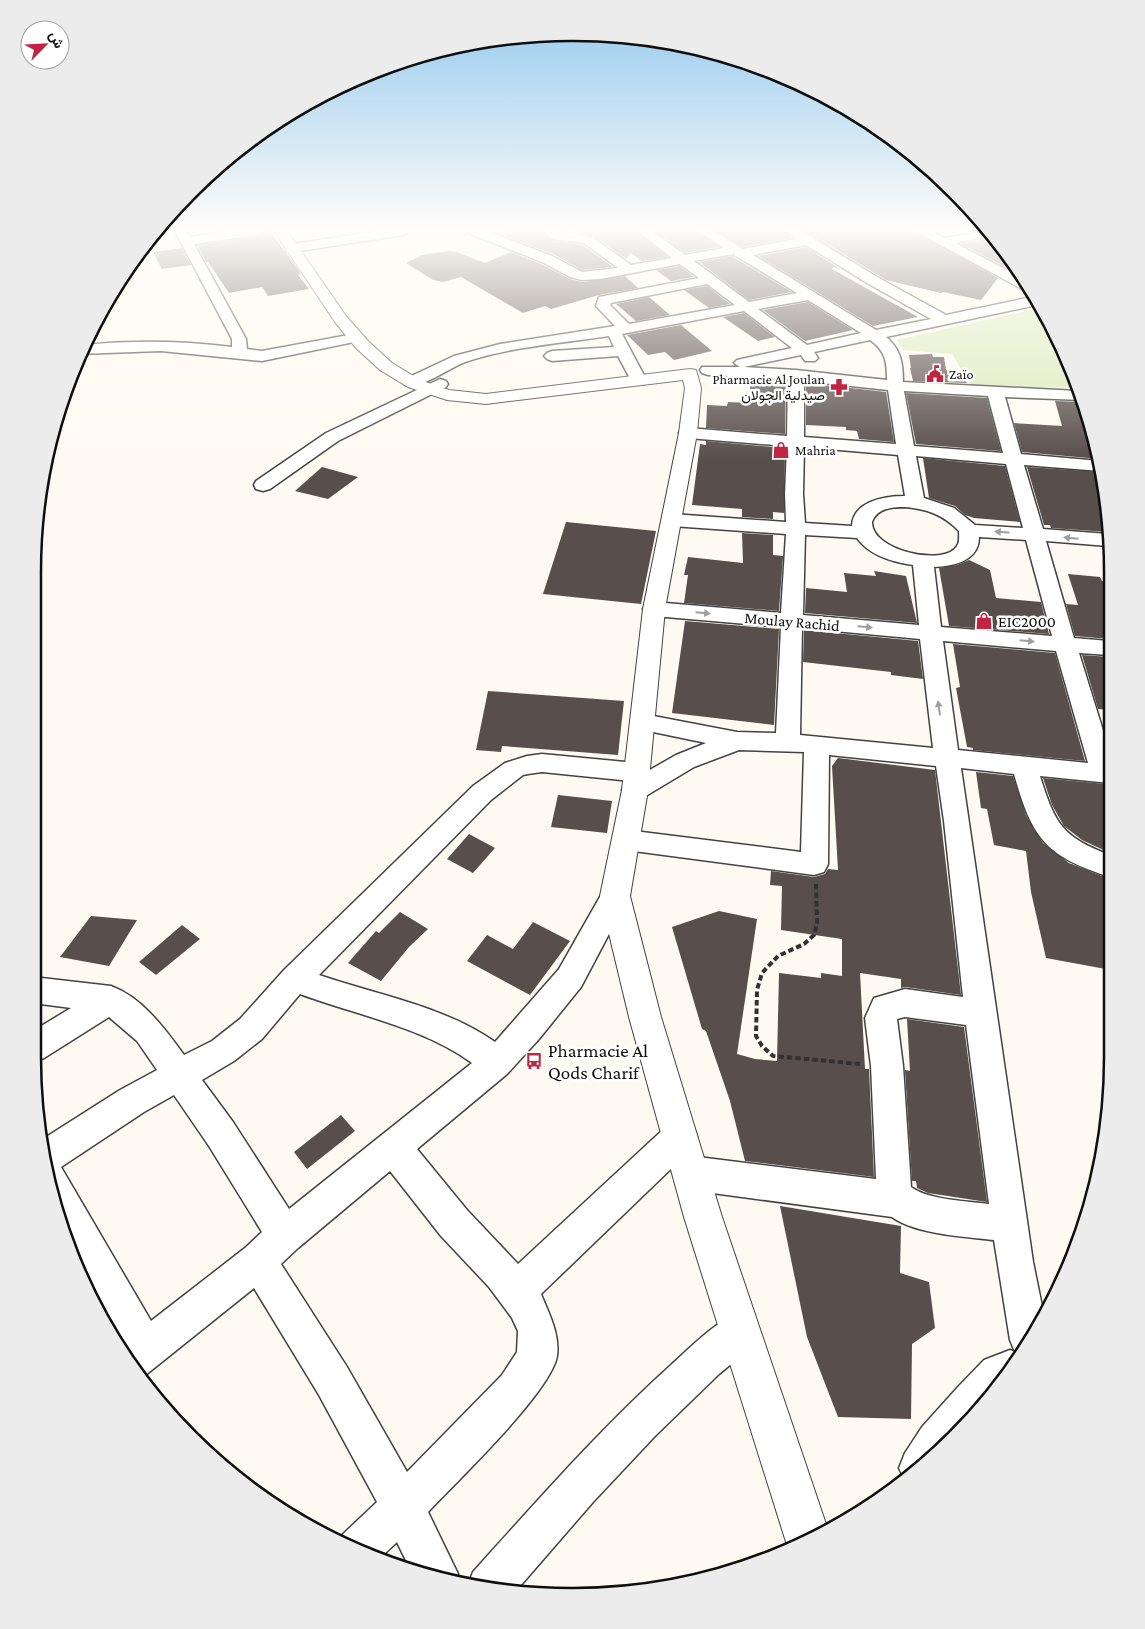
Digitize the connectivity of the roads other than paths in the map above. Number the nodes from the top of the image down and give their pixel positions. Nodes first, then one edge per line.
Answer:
1 (222, 307) edge
2 (331, 307) edge
3 (604, 307) edge
4 (746, 307) joint
5 (829, 307) edge
6 (920, 307) edge
7 (1004, 307) edge
8 (942, 319) junction
9 (620, 330) junction
10 (874, 335) junction
11 (354, 338) junction
12 (91, 349) edge
13 (805, 350) junction
14 (622, 351) junction
15 (240, 353) junction
16 (476, 355) junction
17 (765, 366) junction
18 (699, 372) junction
19 (796, 375) junction
20 (825, 379) junction
21 (639, 381) junction
22 (412, 382) junction
23 (895, 386) junction
24 (429, 390) junction
25 (995, 391) junction
26 (1073, 396) edge
27 (688, 433) junction
28 (796, 442) junction
29 (906, 451) junction
30 (1014, 459) junction
31 (1093, 465) edge
32 (263, 485) dead end
33 (914, 502) junction
34 (674, 513) junction
35 (796, 522) junction
36 (863, 527) junction
37 (969, 538) junction
38 (1103, 540) edge
39 (1036, 542) junction
40 (1103, 554) edge
41 (923, 562) junction
42 (654, 609) junction
43 (792, 622) junction
44 (929, 632) junction
45 (1064, 644) junction
46 (1104, 648) edge
47 (643, 722) junction
48 (737, 741) junction
49 (788, 742) junction
50 (817, 745) junction
51 (946, 757) junction
52 (1024, 765) junction
53 (1104, 765) edge
54 (1104, 774) edge
55 (636, 781) junction
56 (626, 840) junction
57 (1104, 863) edge
58 (616, 896) junction
59 (295, 979) junction
60 (41, 991) edge
61 (111, 1000) junction
62 (981, 1013) junction
63 (41, 1043) edge
64 (496, 1063) junction
65 (178, 1076) junction
66 (680, 1137) junction
67 (393, 1147) junction
68 (50, 1154) edge
69 (690, 1173) junction
70 (899, 1200) junction
71 (64, 1209) edge
72 (1009, 1224) junction
73 (272, 1248) junction
74 (516, 1292) junction
75 (740, 1331) junction
76 (1027, 1331) edge
77 (137, 1356) edge
78 (998, 1374) edge
79 (936, 1444) edge
80 (402, 1507) junction
81 (806, 1533) edge
82 (363, 1544) edge
83 (434, 1570) edge
84 (494, 1582) edge

1 - 15 street
2 - 11 street
3 - 9 street
4 - 9 street
4 - 13 street
5 - 10 street
6 - 8 street
7 - 8 street
8 - 10 street
9 - 14 street
9 - 16 street
10 - 13 street
10 - 23 street
11 - 15 street
11 - 22 street
12 - 15 street
13 - 17 street
13 - 20 street
14 - 16 street
14 - 21 street
16 - 22 street
16 - 24 street
17 - 18 street
17 - 19 street
18 - 21 street
18 - 27 street
19 - 20 street
19 - 28 street
20 - 23 street
21 - 24 street
22 - 24 street
23 - 25 street
23 - 29 street
24 - 32 street
25 - 26 street
25 - 30 street
27 - 28 street
27 - 34 street
28 - 29 street
28 - 35 street
29 - 30 street
29 - 33 street
30 - 31 street
30 - 39 street
33 - 36 street
33 - 37 street
34 - 35 street
34 - 42 street
35 - 36 street
35 - 43 street
36 - 41 street
37 - 39 street
37 - 41 street
38 -> 39 street
39 - 40 street
39 - 45 street
41 - 44 street
42 -> 43 street, Moulay Rachid
42 - 47 street
43 -> 44 street, Moulay Rachid
43 - 49 street
44 -> 45 street, Moulay Rachid
51 -> 44 street
45 - 46 street, Moulay Rachid
45 - 53 street
47 - 48 street
47 - 55 street
48 - 49 street
48 - 55 street
49 - 50 street
50 - 51 street
50 - 56 street
51 - 52 street
51 - 62 street
52 - 54 street
52 - 57 street
55 - 56 street
55 - 59 street
56 - 58 street
58 - 64 street
58 - 66 street
59 - 64 street
59 - 65 street
60 - 61 street
61 - 63 street
61 - 65 street
62 - 70 street
62 - 72 street
64 - 67 street
65 - 68 street
65 - 73 street
66 - 69 street
66 - 74 street
67 - 73 street
67 - 74 street
69 - 70 street
69 - 75 street
70 - 72 street
71 - 77 street
72 - 76 street
73 - 77 street
73 - 80 street
74 - 80 street
75 - 81 street
75 - 84 street
78 - 79 street
80 - 82 street
80 - 83 street

